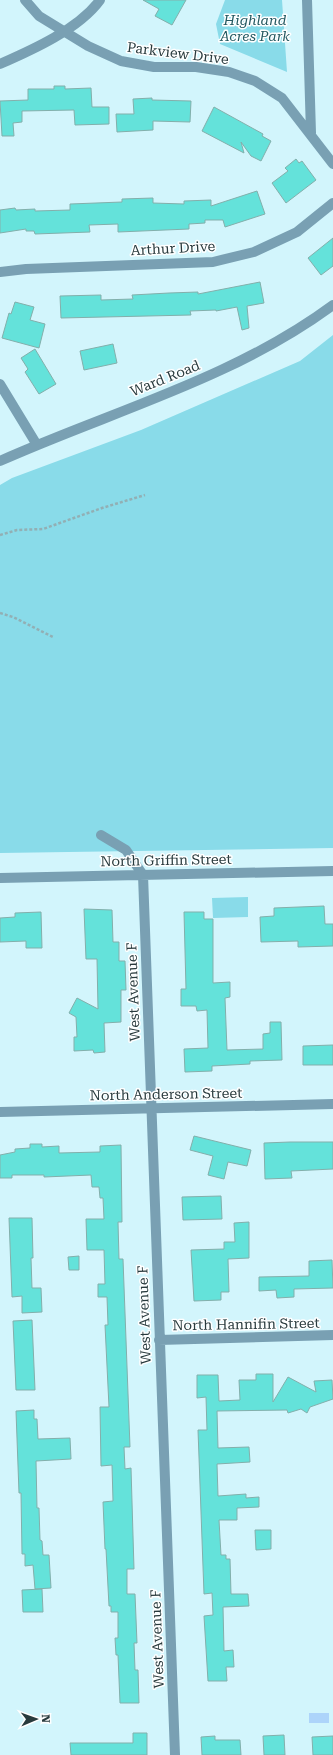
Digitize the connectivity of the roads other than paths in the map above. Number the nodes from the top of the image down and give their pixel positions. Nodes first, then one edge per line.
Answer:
1 (25, 0) edge
2 (100, 0) edge
3 (307, 0) edge
4 (64, 31) junction
5 (0, 64) edge
6 (311, 133) junction
7 (333, 164) edge
8 (333, 203) edge
9 (0, 272) edge
10 (333, 305) edge
11 (0, 384) edge
12 (37, 445) junction
13 (0, 461) edge
14 (101, 835) dead end
15 (333, 871) edge
16 (143, 875) junction
17 (0, 878) edge
18 (333, 1104) edge
19 (152, 1108) junction
20 (0, 1112) edge
21 (333, 1335) edge
22 (159, 1340) junction
23 (175, 1755) edge

1 - 4 street, Parkview Drive
2 - 4 street
3 - 6 street
4 - 5 street
4 - 6 street, Parkview Drive
6 - 7 street, Parkview Drive
8 - 9 street, Arthur Drive
10 - 12 street, Ward Road
11 - 12 street
12 - 13 street, Ward Road
14 - 16 street
15 - 16 street, North Griffin Street
16 - 17 street, North Griffin Street
16 - 19 street, West Avenue F
18 - 19 street, North Anderson Street
19 - 20 street, North Anderson Street
19 - 22 street, West Avenue F
21 - 22 street, North Hannifin Street
22 - 23 street, West Avenue F

